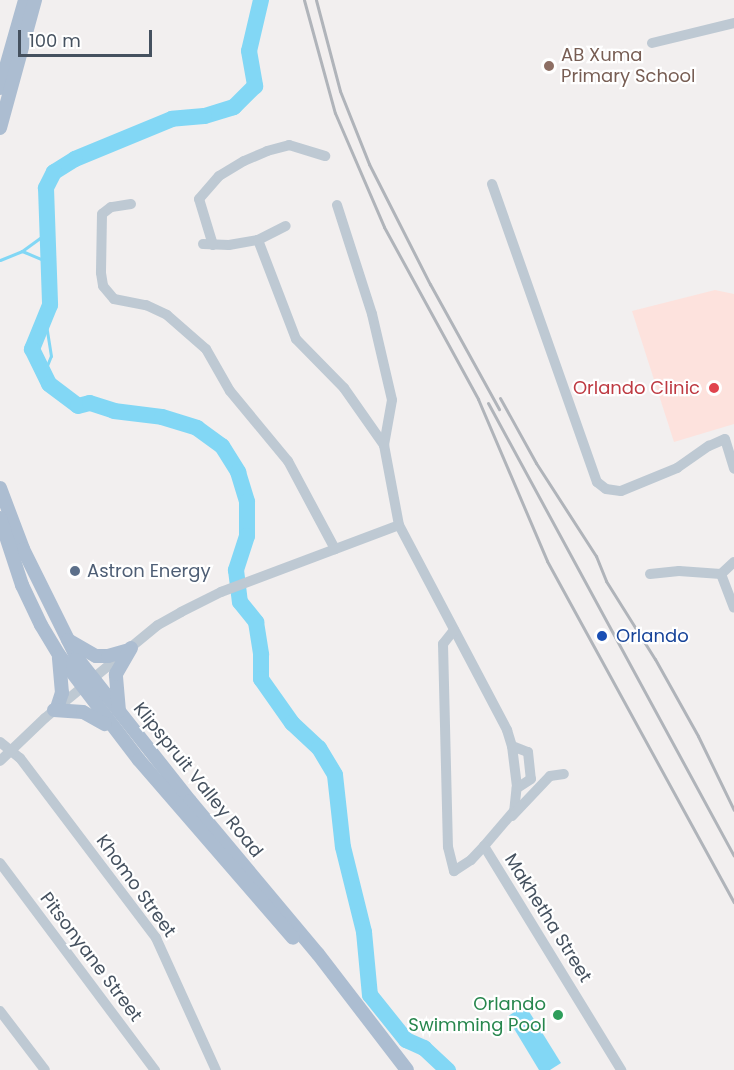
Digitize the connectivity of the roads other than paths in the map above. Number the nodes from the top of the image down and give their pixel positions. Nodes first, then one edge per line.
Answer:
1 (25, 0) edge
2 (36, 0) edge
3 (734, 23) edge
4 (652, 42) dead end
5 (0, 88) edge
6 (0, 128) edge
7 (326, 156) dead end
8 (492, 184) dead end
9 (131, 204) dead end
10 (337, 205) dead end
11 (286, 225) dead end
12 (258, 240) junction
13 (730, 438) edge
14 (384, 445) junction
15 (734, 469) edge
16 (0, 488) edge
17 (0, 518) edge
18 (399, 525) junction
19 (336, 549) junction
20 (734, 562) edge
21 (650, 574) dead end
22 (721, 574) junction
23 (734, 608) edge
24 (454, 630) junction
25 (66, 639) junction
26 (130, 649) junction
27 (59, 655) junction
28 (88, 684) junction
29 (56, 709) junction
30 (119, 711) junction
31 (115, 730) junction
32 (0, 742) edge
33 (11, 748) junction
34 (0, 762) edge
35 (564, 774) dead end
36 (506, 823) junction
37 (484, 846) junction
38 (0, 863) edge
39 (0, 1011) edge
40 (45, 1070) edge
41 (155, 1070) edge
42 (216, 1070) edge
43 (395, 1070) edge
44 (407, 1070) edge
45 (621, 1070) edge

1 - 5 main road
2 - 6 main road
3 - 4 street
7 - 12 street
8 - 13 street
9 - 19 street
10 - 14 street
11 - 12 street
12 - 14 street
13 - 15 street
14 - 18 street, Makhetha Street
16 - 25 main road, Klipspruit Valley Road
17 - 27 main road, Klipspruit Valley Road
18 - 19 street
18 - 24 street, Makhetha Street
19 - 26 street
20 - 22 street
21 - 22 street
22 - 23 street
24 - 36 street, Makhetha Street
24 - 37 street
25 - 26 main road
25 - 28 main road, Klipspruit Valley Road
26 - 28 street
26 - 30 main road
27 - 28 main road, Klipspruit Valley Road
27 - 29 main road
28 - 29 street
28 - 30 main road, Klipspruit Valley Road
28 - 31 main road, Klipspruit Valley Road
29 - 31 main road
29 - 33 street
30 - 44 main road, Klipspruit Valley Road
31 - 43 main road, Klipspruit Valley Road
32 - 33 street, Khomo Street
33 - 34 street
33 - 42 street, Khomo Street
35 - 36 street
36 - 37 street, Makhetha Street
37 - 45 street, Makhetha Street
38 - 41 street, Pitsonyane Street
39 - 40 street

